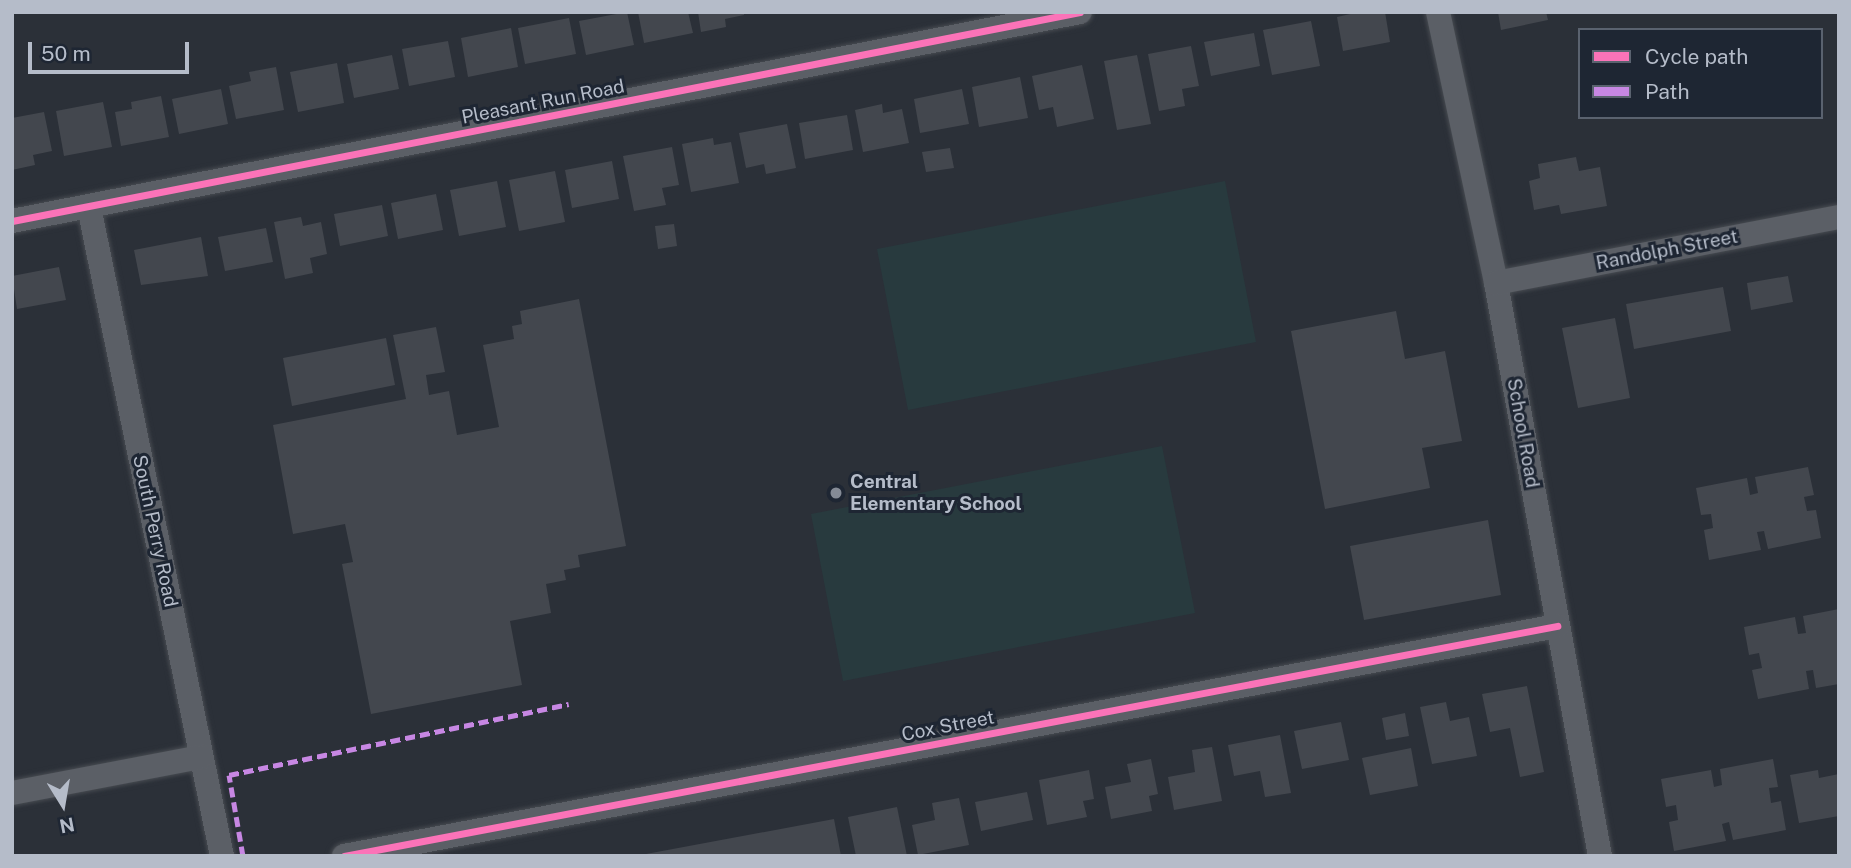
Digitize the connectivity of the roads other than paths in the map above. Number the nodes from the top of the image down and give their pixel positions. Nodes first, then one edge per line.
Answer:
1 (1080, 12) edge
2 (1438, 12) edge
3 (89, 207) junction
4 (1839, 217) edge
5 (12, 221) edge
6 (1496, 283) junction
7 (1558, 626) junction
8 (201, 757) junction
9 (12, 793) edge
10 (222, 856) edge
11 (344, 856) edge
12 (1600, 856) edge

1 - 3 street, Pleasant Run Road
2 - 6 street, School Road
3 - 5 street, Pleasant Run Road
3 - 8 street, South Perry Road
4 - 6 street, Randolph Street
6 - 7 street, School Road
7 - 11 street, Cox Street
7 - 12 street, School Road
8 - 9 street
8 - 10 street, South Perry Road

